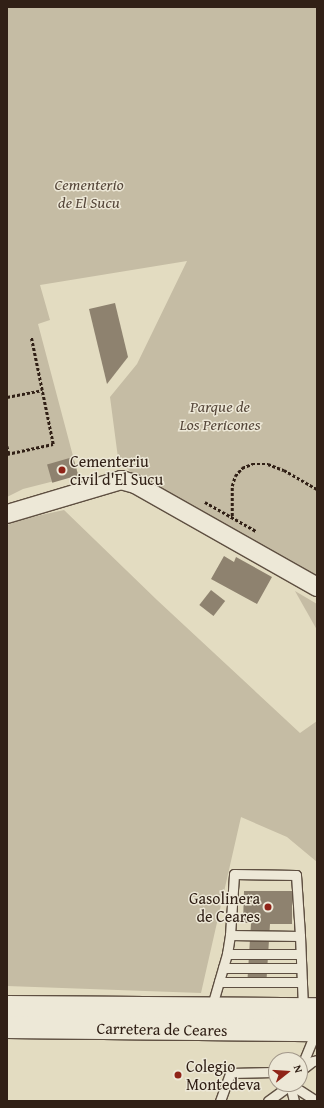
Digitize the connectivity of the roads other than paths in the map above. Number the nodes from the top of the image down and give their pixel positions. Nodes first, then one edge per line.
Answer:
1 (7, 514) edge
2 (317, 587) edge
3 (230, 935) junction
4 (300, 936) junction
5 (227, 954) junction
6 (300, 954) junction
7 (223, 968) junction
8 (301, 968) junction
9 (219, 982) junction
10 (302, 982) junction
11 (7, 1007) edge
12 (211, 1009) junction
13 (313, 1019) edge
14 (7, 1027) edge
15 (38, 1027) junction
16 (7, 1032) edge
17 (305, 1052) edge
18 (317, 1060) edge
19 (308, 1065) edge
20 (268, 1072) edge
21 (280, 1092) edge
22 (302, 1092) edge
23 (220, 1101) edge
24 (268, 1101) edge
25 (316, 1101) edge

1 - 2 street
3 - 4 lane
3 - 4 lane
3 - 5 lane
4 - 6 lane
5 - 6 lane
5 - 7 lane
6 - 8 lane
7 - 8 lane
7 - 9 lane
8 - 10 lane
9 - 10 lane
9 - 12 lane
10 - 13 lane
11 - 12 main road, Carretera de Ceares
12 - 13 main road, Carretera de Ceares
13 - 15 main road, Carretera de Ceares
13 - 17 lane
14 - 15 main road, Carretera de Ceares
15 - 16 street
18 - 19 lane
20 - 23 lane
21 - 24 lane
22 - 25 lane

